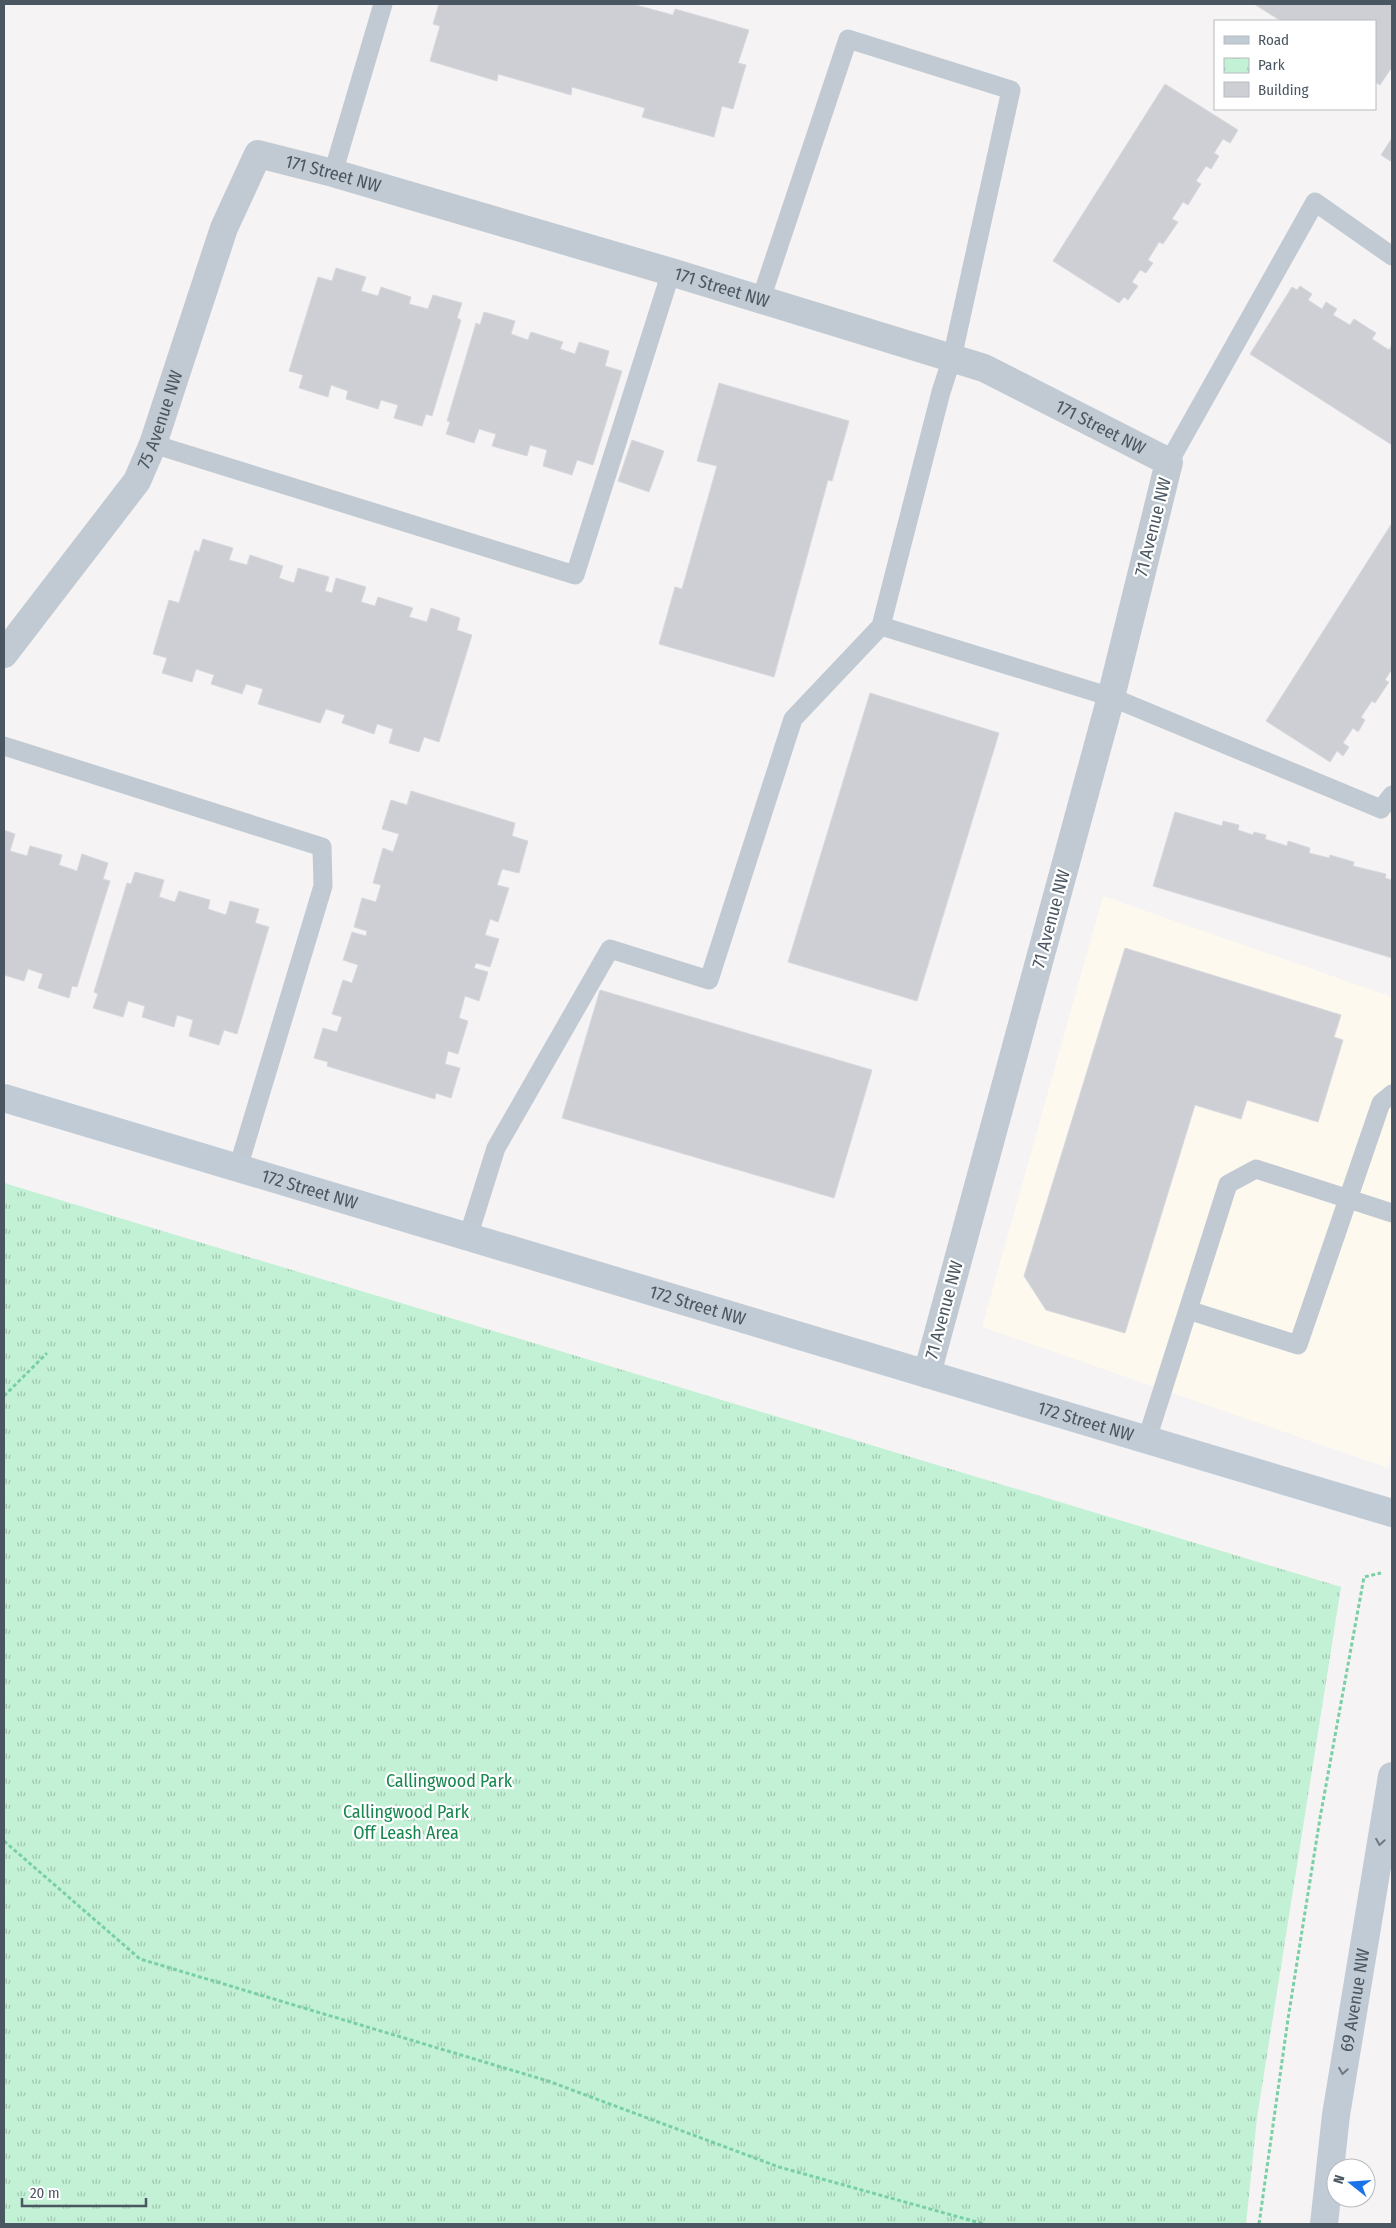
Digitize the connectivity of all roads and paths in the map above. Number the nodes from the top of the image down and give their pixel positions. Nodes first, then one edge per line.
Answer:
1 (382, 4) edge
2 (258, 154) joint
3 (333, 173) junction
4 (1392, 256) edge
5 (671, 272) junction
6 (761, 300) junction
7 (952, 358) junction
8 (152, 444) junction
9 (1169, 462) junction
10 (881, 626) junction
11 (4, 654) edge
12 (1111, 697) junction
13 (4, 746) edge
14 (1392, 795) edge
15 (1392, 1094) edge
16 (4, 1098) edge
17 (238, 1168) junction
18 (1347, 1200) junction
19 (1392, 1213) edge
20 (468, 1237) junction
21 (1188, 1310) junction
22 (47, 1353) dead end
23 (927, 1374) junction
24 (4, 1396) edge
25 (1147, 1439) junction
26 (1392, 1513) edge
27 (1381, 1574) dead end
28 (1392, 1776) edge
29 (4, 1841) edge
30 (984, 2224) edge
31 (1260, 2224) edge
32 (1324, 2224) edge

1 - 3 lane
2 - 3 street, 171 Street NW
2 - 8 street, 75 Avenue NW
3 - 5 street, 171 Street NW
4 - 9 lane
5 - 6 street, 171 Street NW
5 - 8 lane
6 - 7 street, 171 Street NW
6 - 7 lane
7 - 9 street, 171 Street NW
7 - 10 lane
8 - 11 street, 75 Avenue NW
9 - 12 street, 71 Avenue NW
10 - 12 lane
10 - 20 lane
12 - 14 lane
12 - 23 street, 71 Avenue NW
13 - 17 lane
15 - 18 lane
16 - 17 street, 172 Street NW
17 - 20 street, 172 Street NW
18 - 19 lane
18 - 21 lane
18 - 21 lane
20 - 23 street, 172 Street NW
21 - 25 lane
22 - 24 path
23 - 25 street, 172 Street NW
25 - 26 street, 172 Street NW
27 - 31 path
28 -> 32 street, 69 Avenue NW
29 - 30 path

